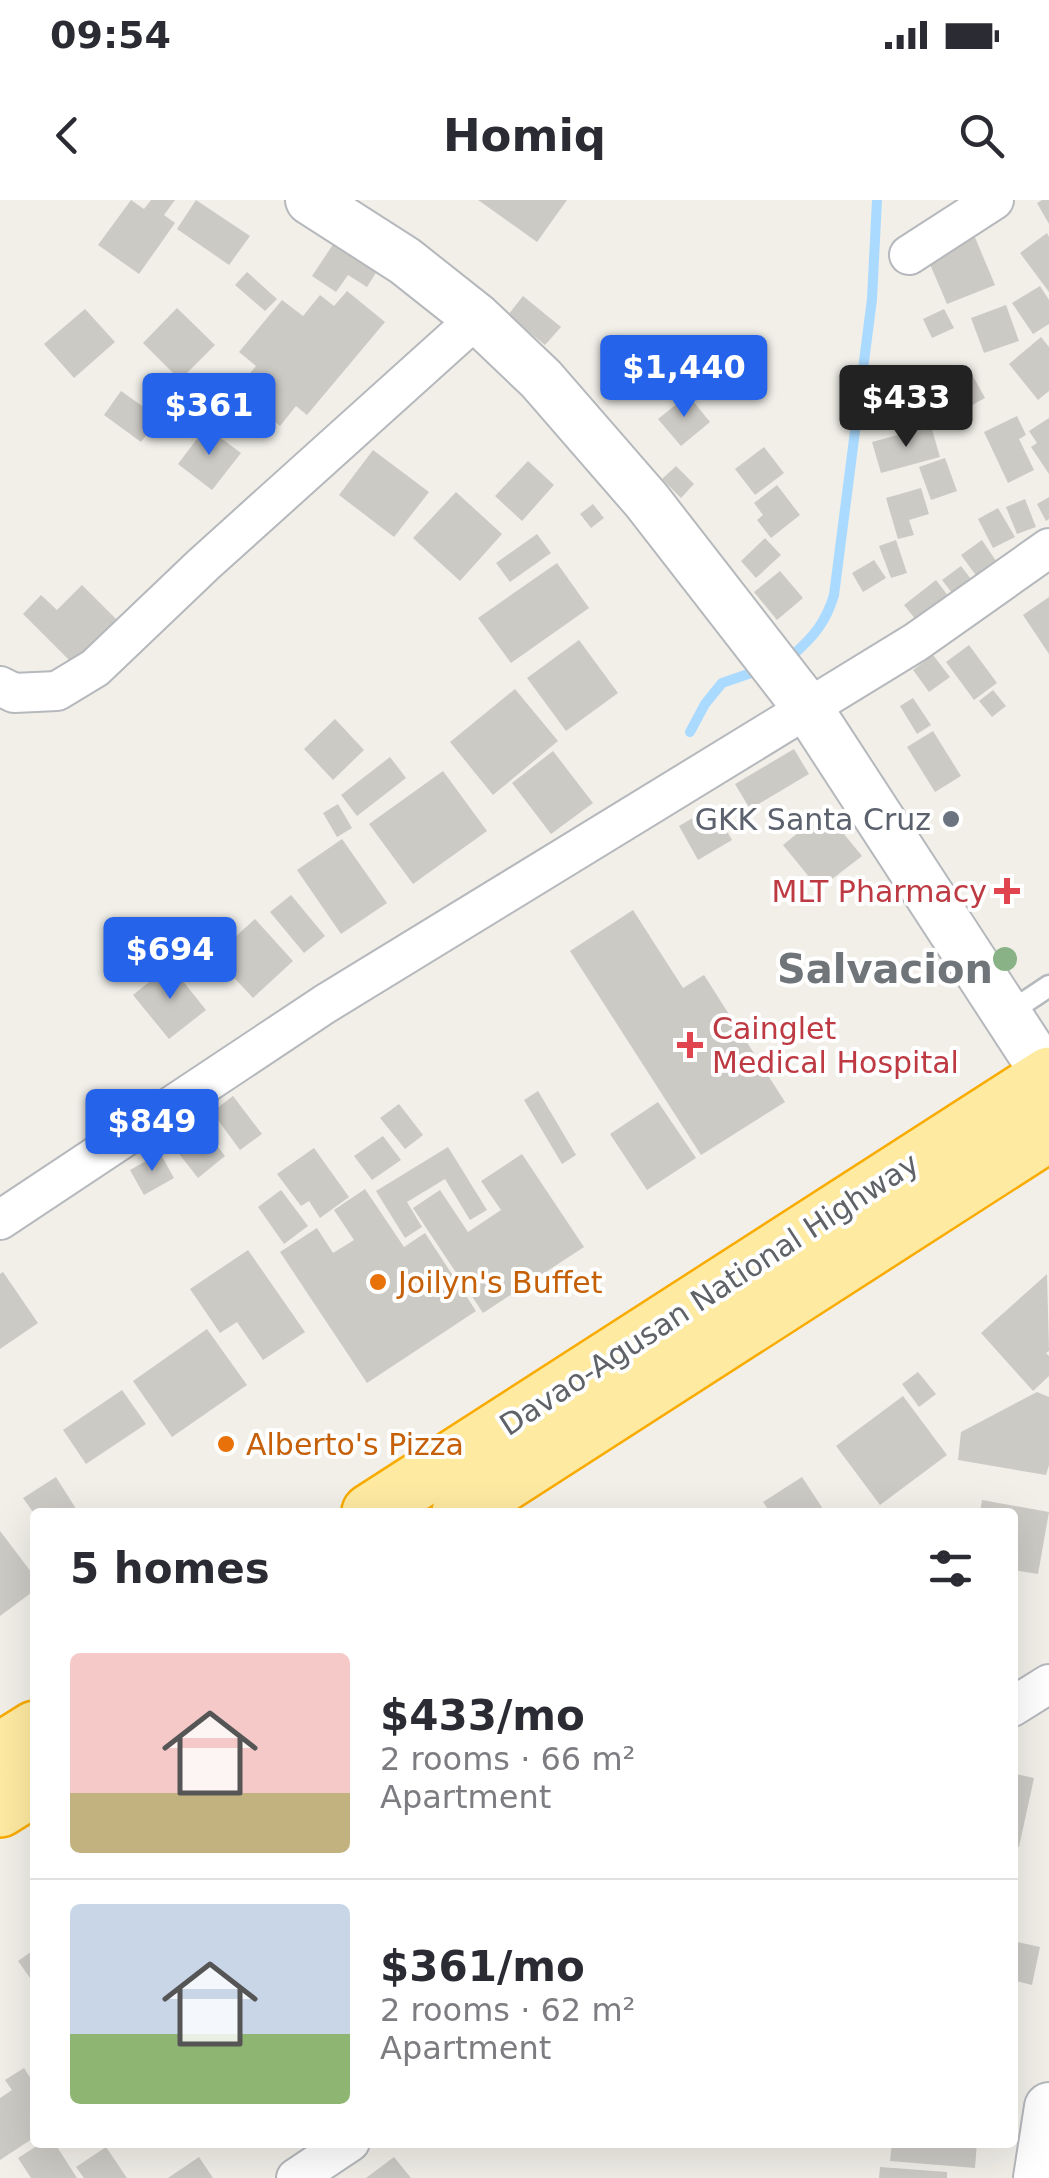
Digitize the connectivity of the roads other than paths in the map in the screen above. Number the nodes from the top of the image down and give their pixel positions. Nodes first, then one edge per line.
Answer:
1 (310, 200) edge
2 (994, 200) edge
3 (909, 255) dead end
4 (477, 318) junction
5 (1049, 548) edge
6 (0, 686) edge
7 (806, 707) junction
8 (1049, 986) edge
9 (1006, 1014) junction
10 (1048, 1077) edge
11 (1049, 1133) edge
12 (0, 1220) edge
13 (658, 1356) junction
14 (377, 1508) edge
15 (465, 1508) edge
16 (1049, 1684) edge
17 (1018, 1704) edge
18 (30, 1731) edge
19 (0, 1751) edge
20 (30, 1790) edge
21 (0, 1809) edge
22 (1049, 2107) edge
23 (341, 2148) edge
24 (296, 2178) edge
25 (1038, 2178) edge

1 - 4 street
2 - 3 street
4 - 6 street
4 - 7 street
5 - 7 street
7 - 9 street
7 - 12 street
8 - 9 lane
9 - 10 street
10 - 13 highway, Davao-Agusan National Highway
11 - 13 highway, Davao-Agusan National Highway
13 - 14 highway, Davao-Agusan National Highway
13 - 15 highway, Davao-Agusan National Highway
16 - 17 street
18 - 19 highway
20 - 21 highway
22 - 25 street
23 - 24 street

